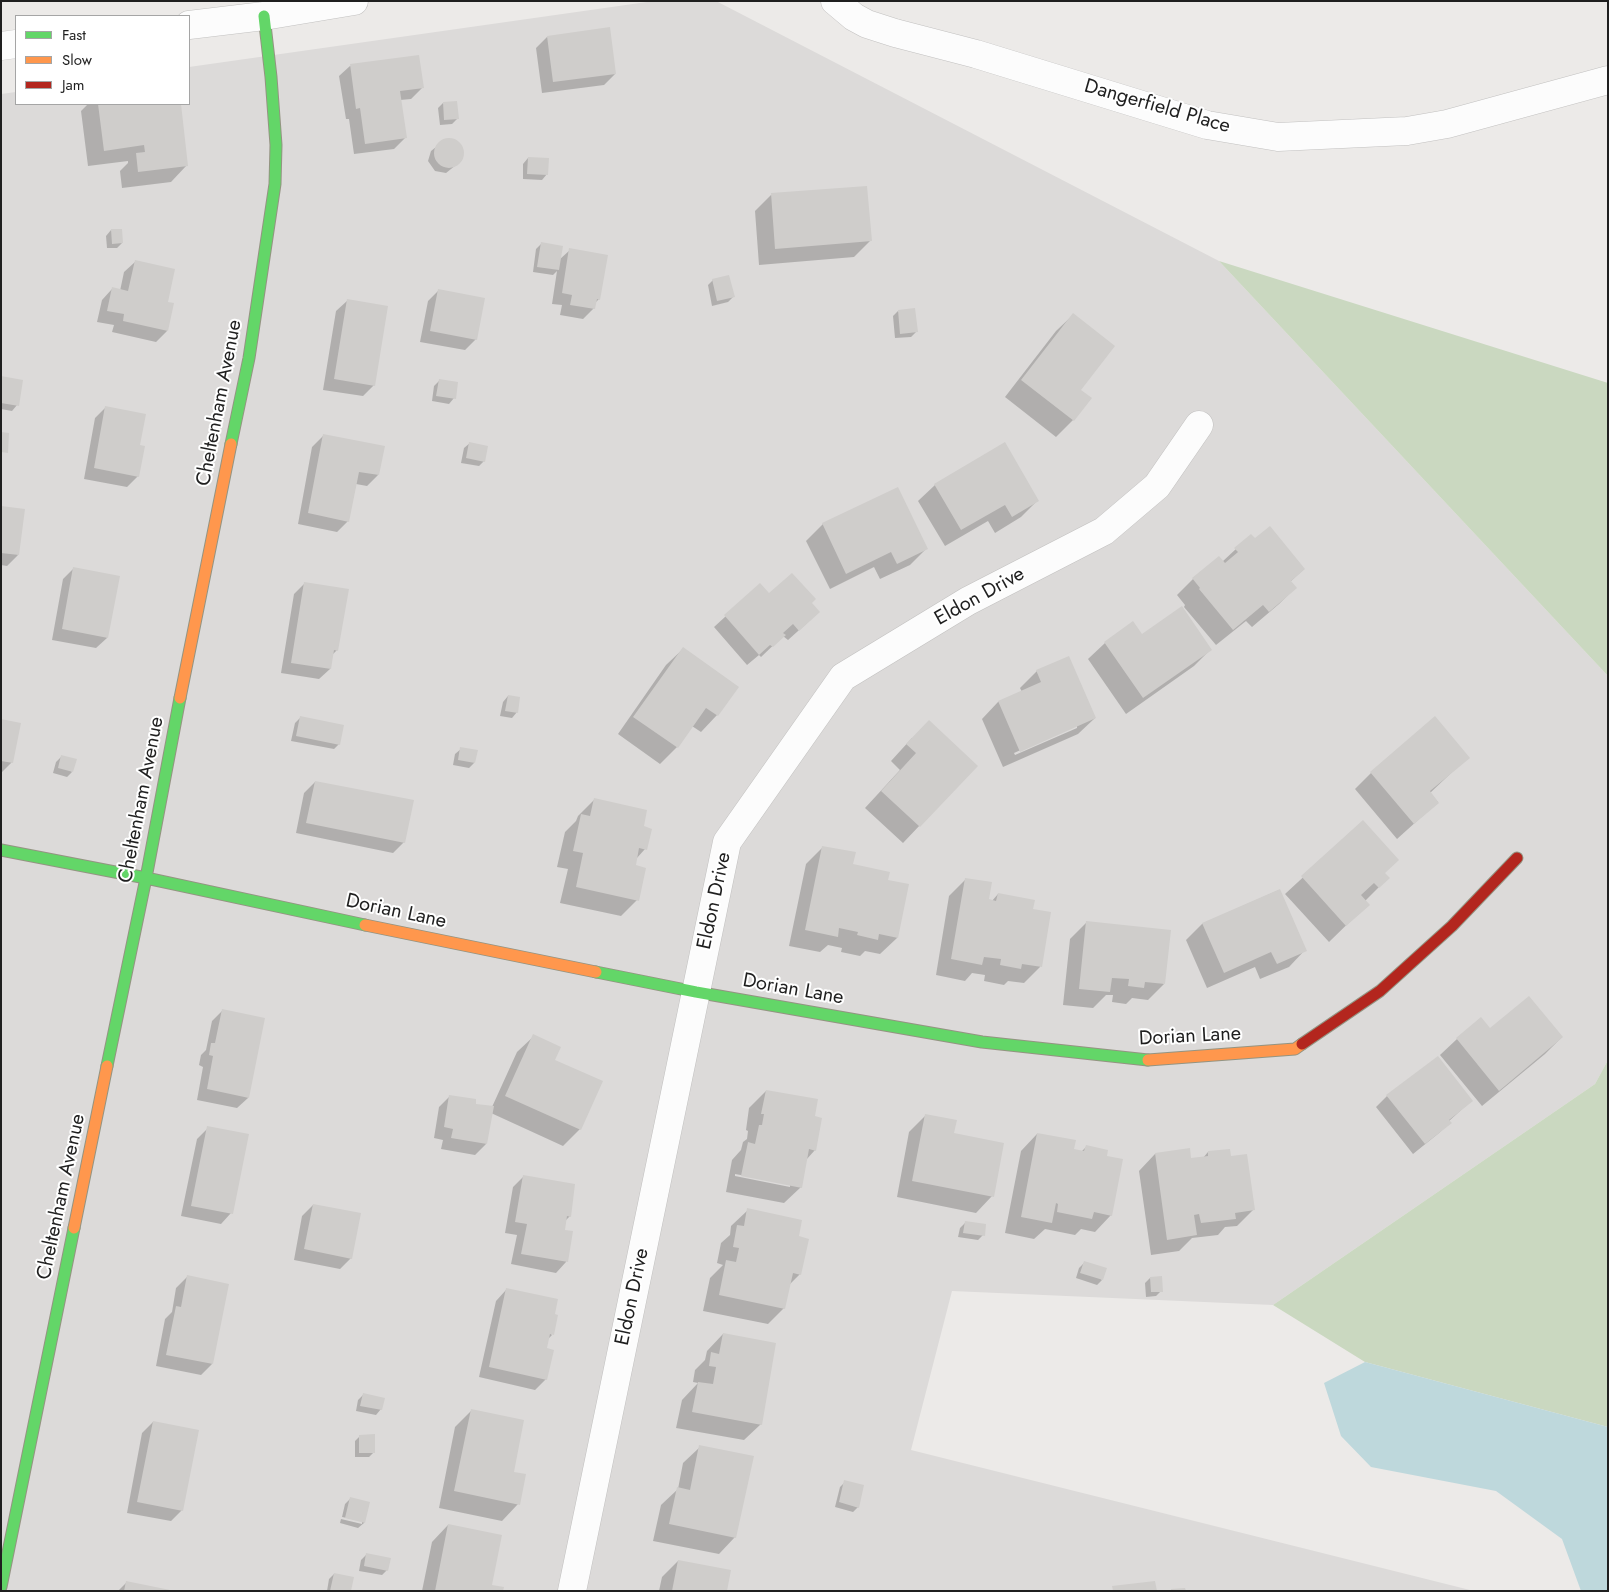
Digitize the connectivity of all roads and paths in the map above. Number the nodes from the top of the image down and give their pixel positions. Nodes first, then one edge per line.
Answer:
1 (354, 1) edge
2 (835, 1) edge
3 (264, 16) junction
4 (190, 25) edge
5 (15, 44) edge
6 (1, 46) edge
7 (1608, 80) edge
8 (1199, 425) dead end
9 (1, 850) edge
10 (1517, 858) dead end
11 (146, 878) junction
12 (696, 992) junction
13 (1, 1586) edge
14 (572, 1591) edge

1 - 3 street
2 - 7 street, Dangerfield Place
3 - 4 street
3 - 11 street, Cheltenham Avenue
5 - 6 street
8 - 12 street, Eldon Drive
9 - 11 street, Dorian Lane
10 - 12 street, Dorian Lane
11 - 12 street, Dorian Lane
11 - 13 street, Cheltenham Avenue
12 - 14 street, Eldon Drive

